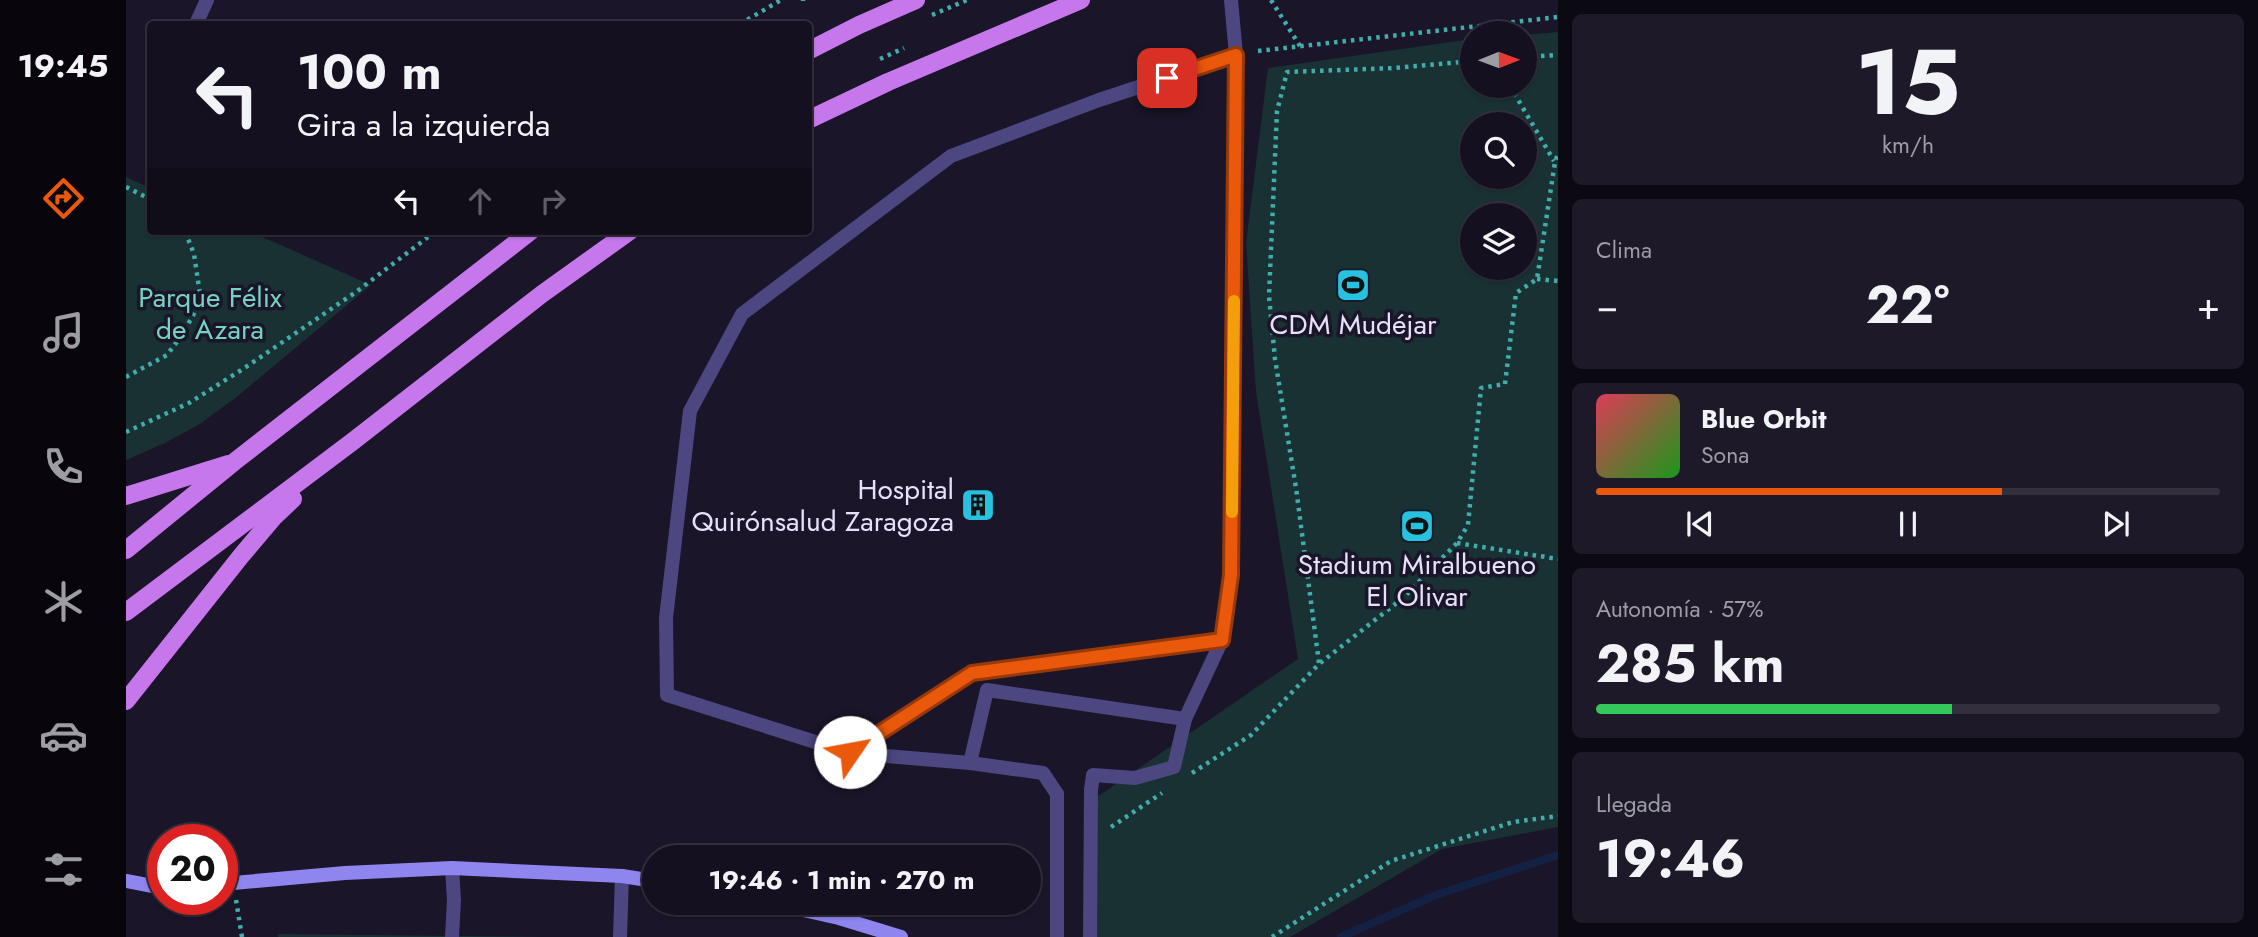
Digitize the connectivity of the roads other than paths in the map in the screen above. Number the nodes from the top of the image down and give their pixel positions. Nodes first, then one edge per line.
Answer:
1 (207, 0) edge
2 (916, 0) edge
3 (1081, 0) edge
4 (1231, 0) edge
5 (197, 21) edge
6 (812, 49) edge
7 (1236, 55) junction
8 (812, 118) edge
9 (526, 235) edge
10 (624, 235) edge
11 (352, 442) junction
12 (234, 462) junction
13 (126, 496) edge
14 (126, 550) edge
15 (126, 612) edge
16 (1222, 640) junction
17 (126, 701) edge
18 (1185, 719) junction
19 (850, 752) junction
20 (970, 763) junction
21 (452, 868) junction
22 (621, 876) junction
23 (642, 879) edge
24 (126, 881) edge
25 (238, 882) edge
26 (147, 885) edge
27 (826, 915) edge
28 (452, 937) edge
29 (620, 937) edge
30 (901, 937) edge
31 (1056, 937) edge
32 (1090, 937) edge

1 - 5 street
2 - 6 main road
3 - 8 main road
4 - 7 street
7 - 16 street
7 - 19 street
9 - 12 main road
10 - 11 main road
11 - 15 main road
11 - 17 main road
12 - 13 main road
12 - 14 main road
16 - 18 street
16 - 19 street
18 - 20 street
18 - 32 street
19 - 20 street
20 - 31 street
21 - 22 street
21 - 25 street
21 - 28 street
22 - 23 street
22 - 29 street
24 - 26 street
27 - 30 street

